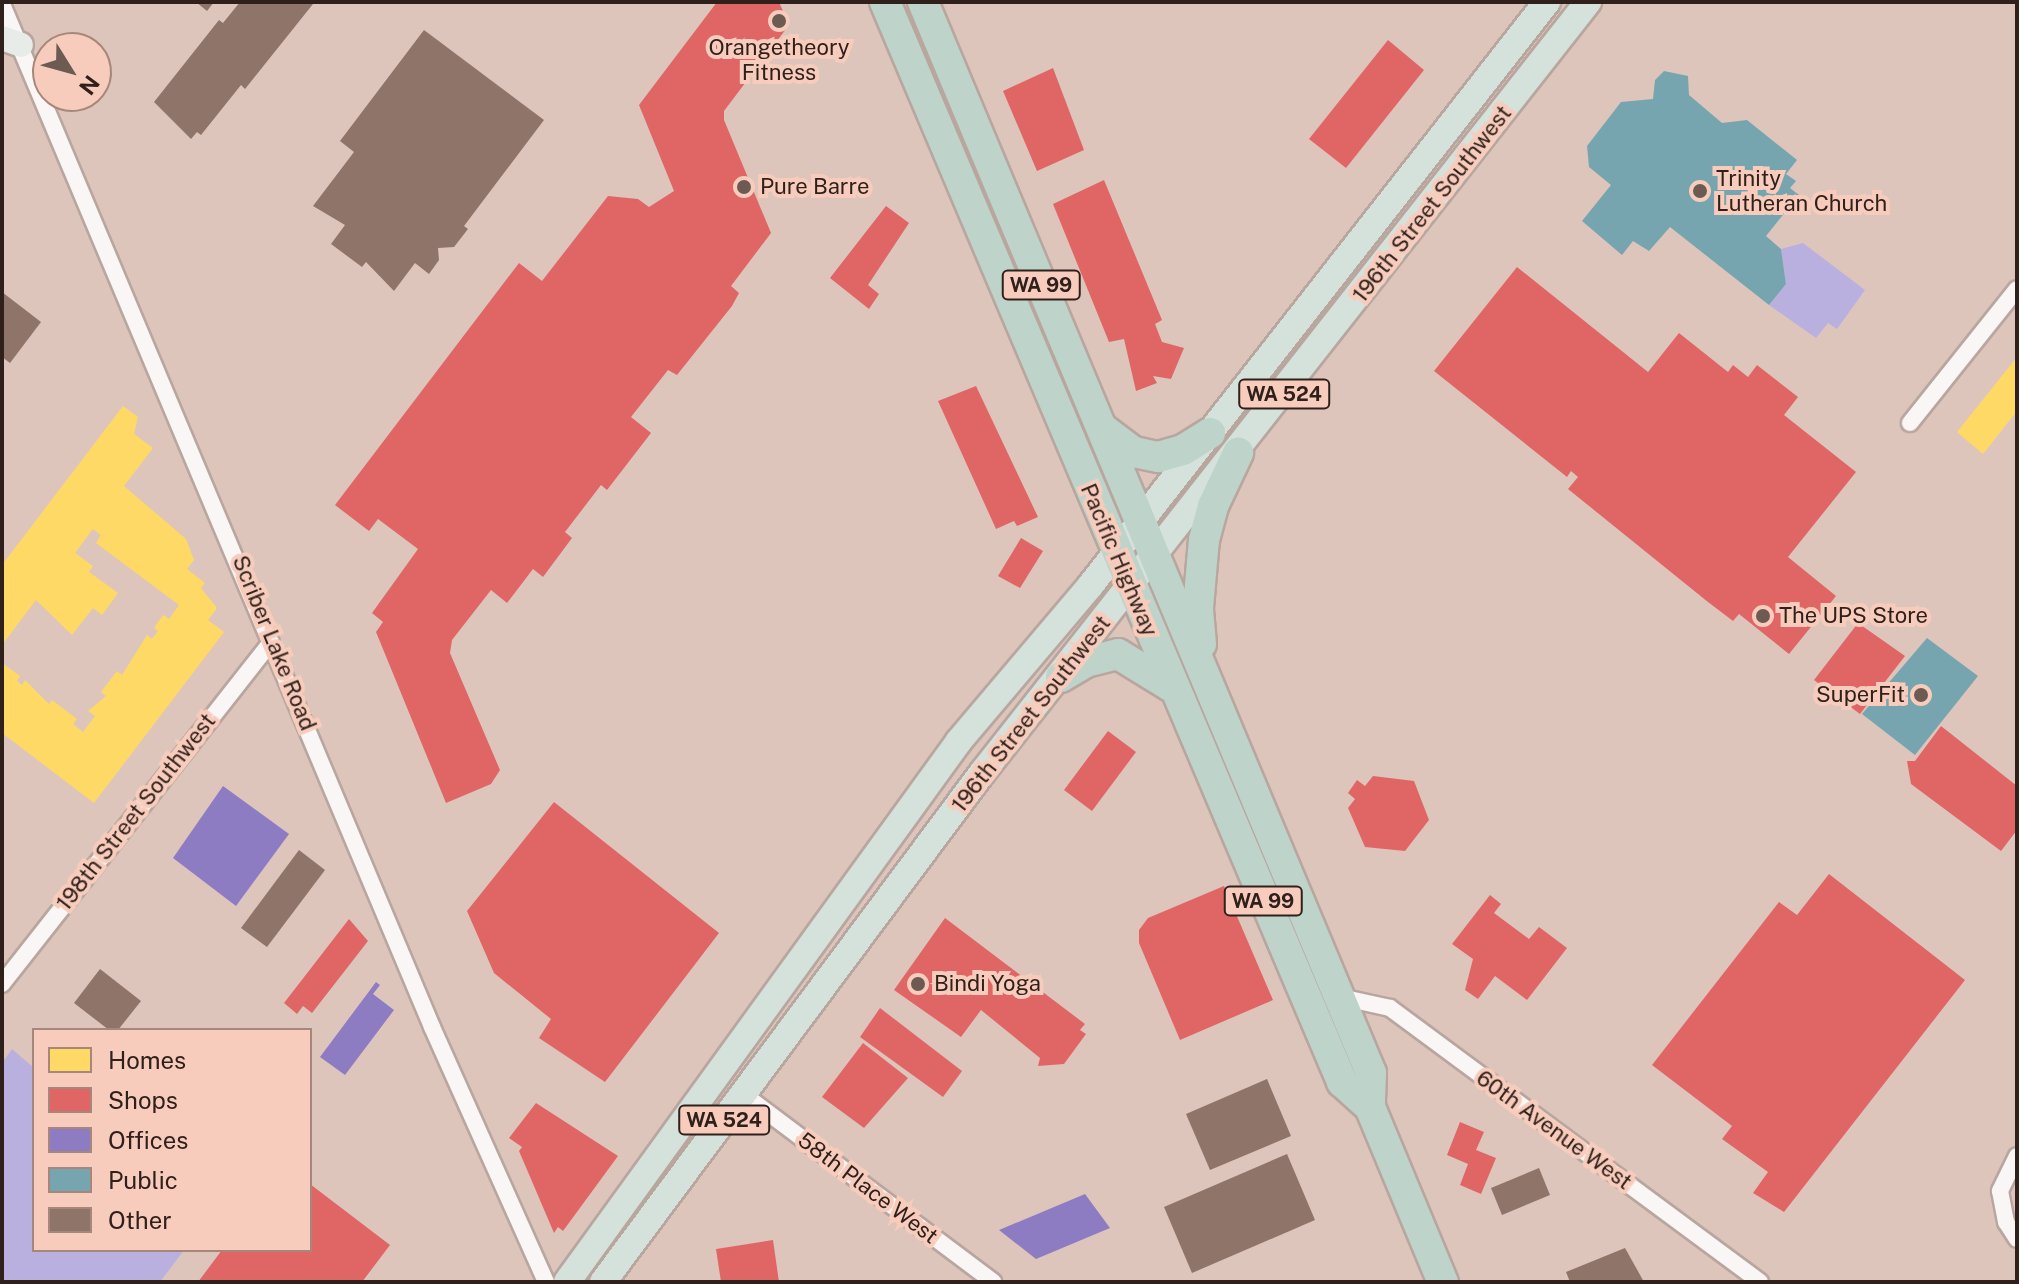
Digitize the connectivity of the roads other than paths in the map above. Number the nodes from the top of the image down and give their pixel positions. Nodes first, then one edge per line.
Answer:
1 (885, 2) edge
2 (923, 2) edge
3 (1547, 2) edge
4 (2, 4) edge
5 (1579, 6) edge
6 (12, 42) edge
7 (1491, 74) junction
8 (1503, 111) junction
9 (1346, 259) junction
10 (2017, 289) edge
11 (1331, 336) junction
12 (1910, 423) dead end
13 (1101, 427) junction
14 (1210, 433) junction
15 (1238, 453) junction
16 (1140, 522) junction
17 (1116, 552) junction
18 (1155, 558) junction
19 (1131, 589) junction
20 (271, 642) junction
21 (1061, 677) junction
22 (1206, 682) junction
23 (1170, 686) junction
24 (873, 858) junction
25 (874, 914) junction
26 (2, 984) edge
27 (1340, 997) junction
28 (743, 1042) junction
29 (743, 1094) junction
30 (1370, 1107) junction
31 (2017, 1156) edge
32 (2017, 1239) edge
33 (546, 1282) edge
34 (567, 1282) edge
35 (603, 1282) edge
36 (993, 1282) edge
37 (1443, 1282) edge
38 (1760, 1282) edge

1 - 17 highway, Pacific Highway / WA 99
2 - 13 highway, Pacific Highway / WA 99
3 - 7 main road, 196th Street Southwest
4 - 6 street, Scriber Lake Road
5 - 8 main road, 196th Street Southwest / WA 524
6 - 20 street, Scriber Lake Road
7 - 8 main road
7 - 9 main road, 196th Street Southwest
8 - 11 main road, 196th Street Southwest / WA 524
9 - 11 main road
9 - 14 main road, 196th Street Southwest
10 - 12 street
11 - 15 main road, 196th Street Southwest / WA 524
13 - 14 highway
13 - 16 highway, Pacific Highway / WA 99
14 - 16 main road, 196th Street Southwest
15 - 18 main road, 196th Street Southwest / WA 524
15 - 22 highway
16 - 17 main road, 196th Street Southwest
16 - 18 highway, Pacific Highway / WA 99
17 - 19 highway, Pacific Highway / WA 99
17 - 24 main road, 196th Street Southwest
18 - 19 main road, 196th Street Southwest / WA 524
18 - 22 highway, Pacific Highway / WA 99
19 - 21 main road, 196th Street Southwest / WA 524
19 - 23 highway, Pacific Highway / WA 99
20 - 26 street, 198th Street Southwest
20 - 33 street, Scriber Lake Road
21 - 23 highway
21 - 25 main road, 196th Street Southwest / WA 524
22 - 27 highway, Pacific Highway / WA 99
23 - 30 highway, Pacific Highway / WA 99
24 - 25 main road
24 - 28 main road, 196th Street Southwest
25 - 29 main road, 196th Street Southwest / WA 524
27 - 30 highway, Pacific Highway / WA 99
27 - 38 street, 60th Avenue West
28 - 29 main road
28 - 34 main road, 196th Street Southwest
29 - 35 main road, 196th Street Southwest / WA 524
29 - 36 street, 58th Place West
30 - 37 highway, Pacific Highway / WA 99
31 - 32 street

